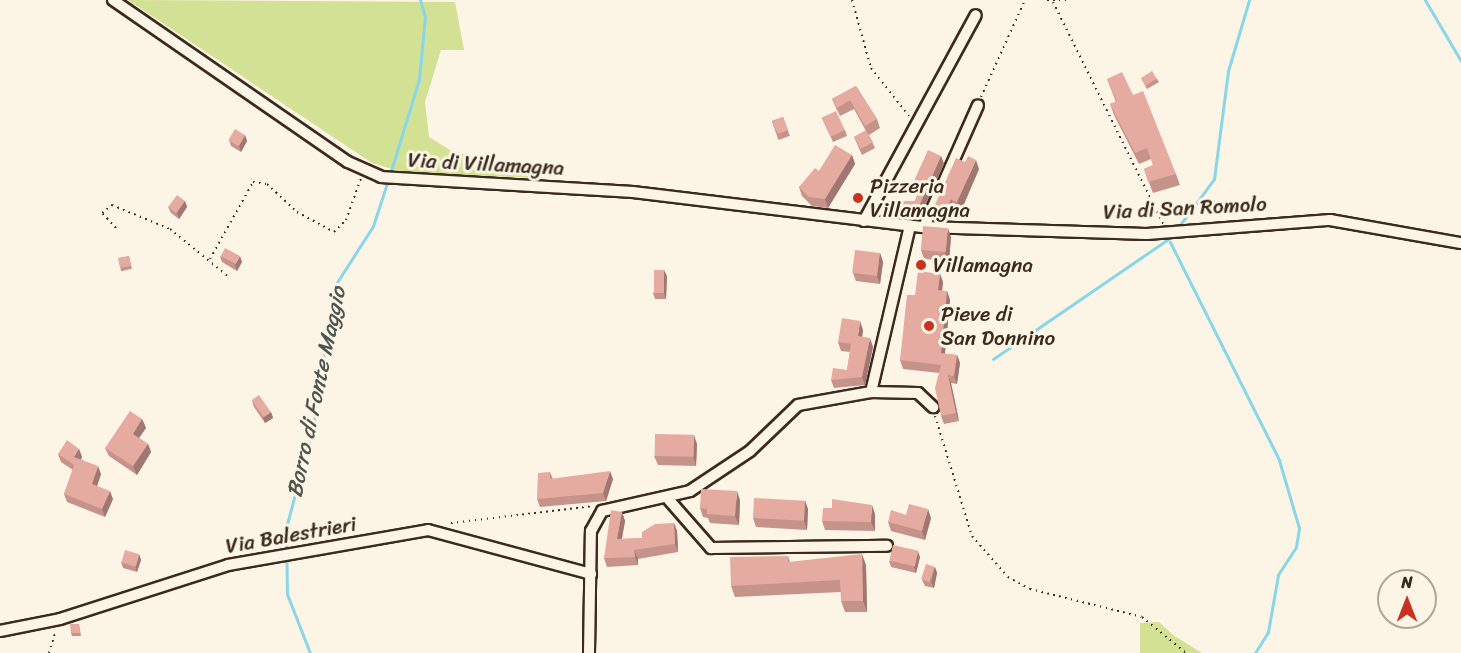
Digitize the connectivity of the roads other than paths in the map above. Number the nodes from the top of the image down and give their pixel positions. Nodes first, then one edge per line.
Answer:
1 (113, 0) edge
2 (976, 15) dead end
3 (978, 105) road end
4 (864, 221) junction
5 (910, 226) junction
6 (924, 227) junction
7 (1461, 243) edge
8 (871, 392) junction
9 (933, 407) road end
10 (669, 500) junction
11 (887, 546) dead end
12 (591, 574) junction
13 (0, 631) edge
14 (590, 653) edge

1 - 4 street, Via di Villamagna
2 - 4 street
3 - 6 street
4 - 5 street, Via di Villamagna
5 - 6 street, Via di San Romolo
5 - 8 street
6 - 7 street, Via di San Romolo
8 - 9 street
8 - 10 street
10 - 11 street
10 - 12 street
12 - 13 street, Via Balestrieri
12 - 14 street

